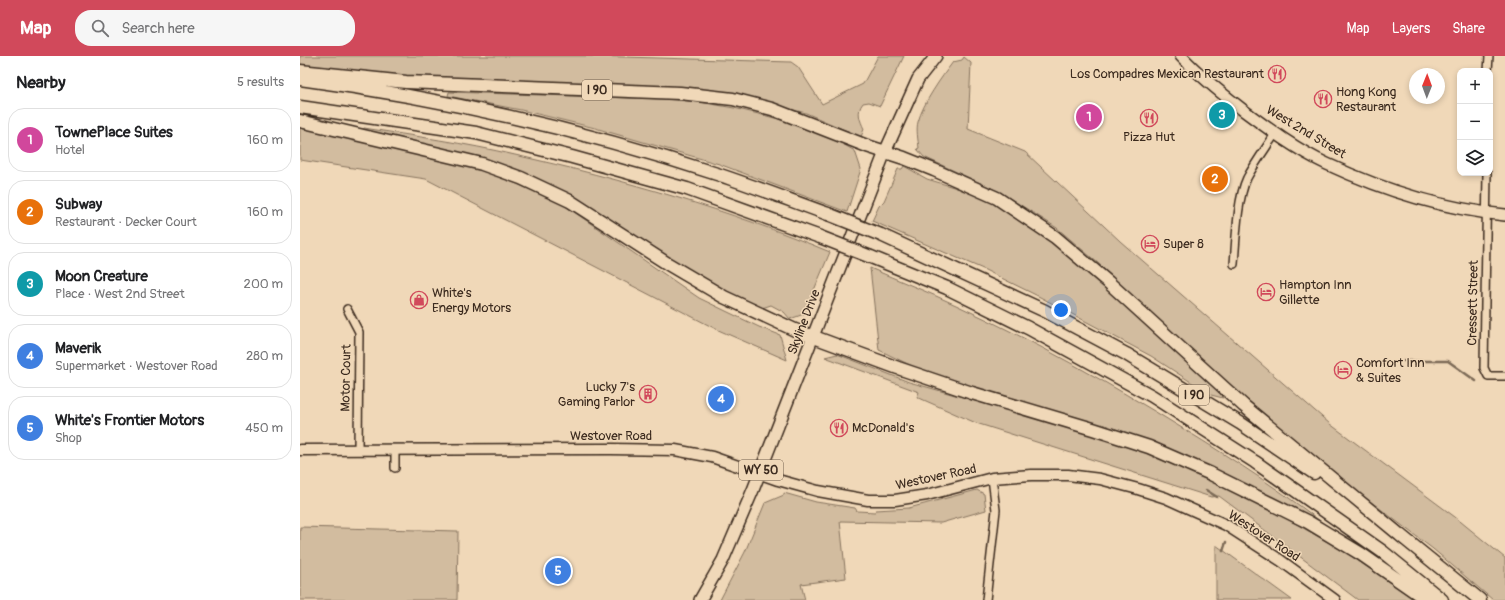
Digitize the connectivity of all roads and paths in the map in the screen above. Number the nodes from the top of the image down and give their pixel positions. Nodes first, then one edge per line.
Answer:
1 (936, 56) edge
2 (1181, 56) edge
3 (1488, 56) edge
4 (1488, 68) edge
5 (300, 71) edge
6 (300, 79) edge
7 (300, 107) edge
8 (300, 121) edge
9 (1275, 134) junction
10 (885, 152) junction
11 (1487, 176) edge
12 (1487, 213) junction
13 (1505, 214) edge
14 (1234, 264) dead end
15 (347, 309) dead end
16 (813, 336) junction
17 (1505, 376) edge
18 (300, 450) edge
19 (358, 450) junction
20 (395, 450) junction
21 (395, 468) dead end
22 (759, 473) junction
23 (992, 478) junction
24 (1406, 540) junction
25 (700, 600) edge
26 (986, 600) edge
27 (1335, 600) edge
28 (1427, 600) edge
29 (1442, 600) edge
30 (1480, 600) edge

1 - 10 main road, Skyline Drive
2 - 9 main road, West 2nd Street
3 - 4 street
5 - 10 highway, I 90
6 - 24 highway, I 90, bridge
7 - 29 highway, I 90, bridge
8 - 16 highway
9 - 12 main road, West 2nd Street
9 - 14 street
10 - 16 main road, Skyline Drive
10 - 24 highway, I 90
11 - 12 street
12 - 13 main road, West 2nd Street
12 - 17 street, Cressett Street
15 - 19 street, Motor Court
16 - 22 main road, Skyline Drive / WY 50
16 - 28 highway
18 - 19 street, Westover Road
19 - 20 street, Westover Road
20 - 21 street
20 - 22 street, Westover Road
22 - 23 street, Westover Road
22 - 25 main road, Skyline Drive / WY 50
23 - 26 street
23 - 27 street, Westover Road
24 - 30 highway, I 90

